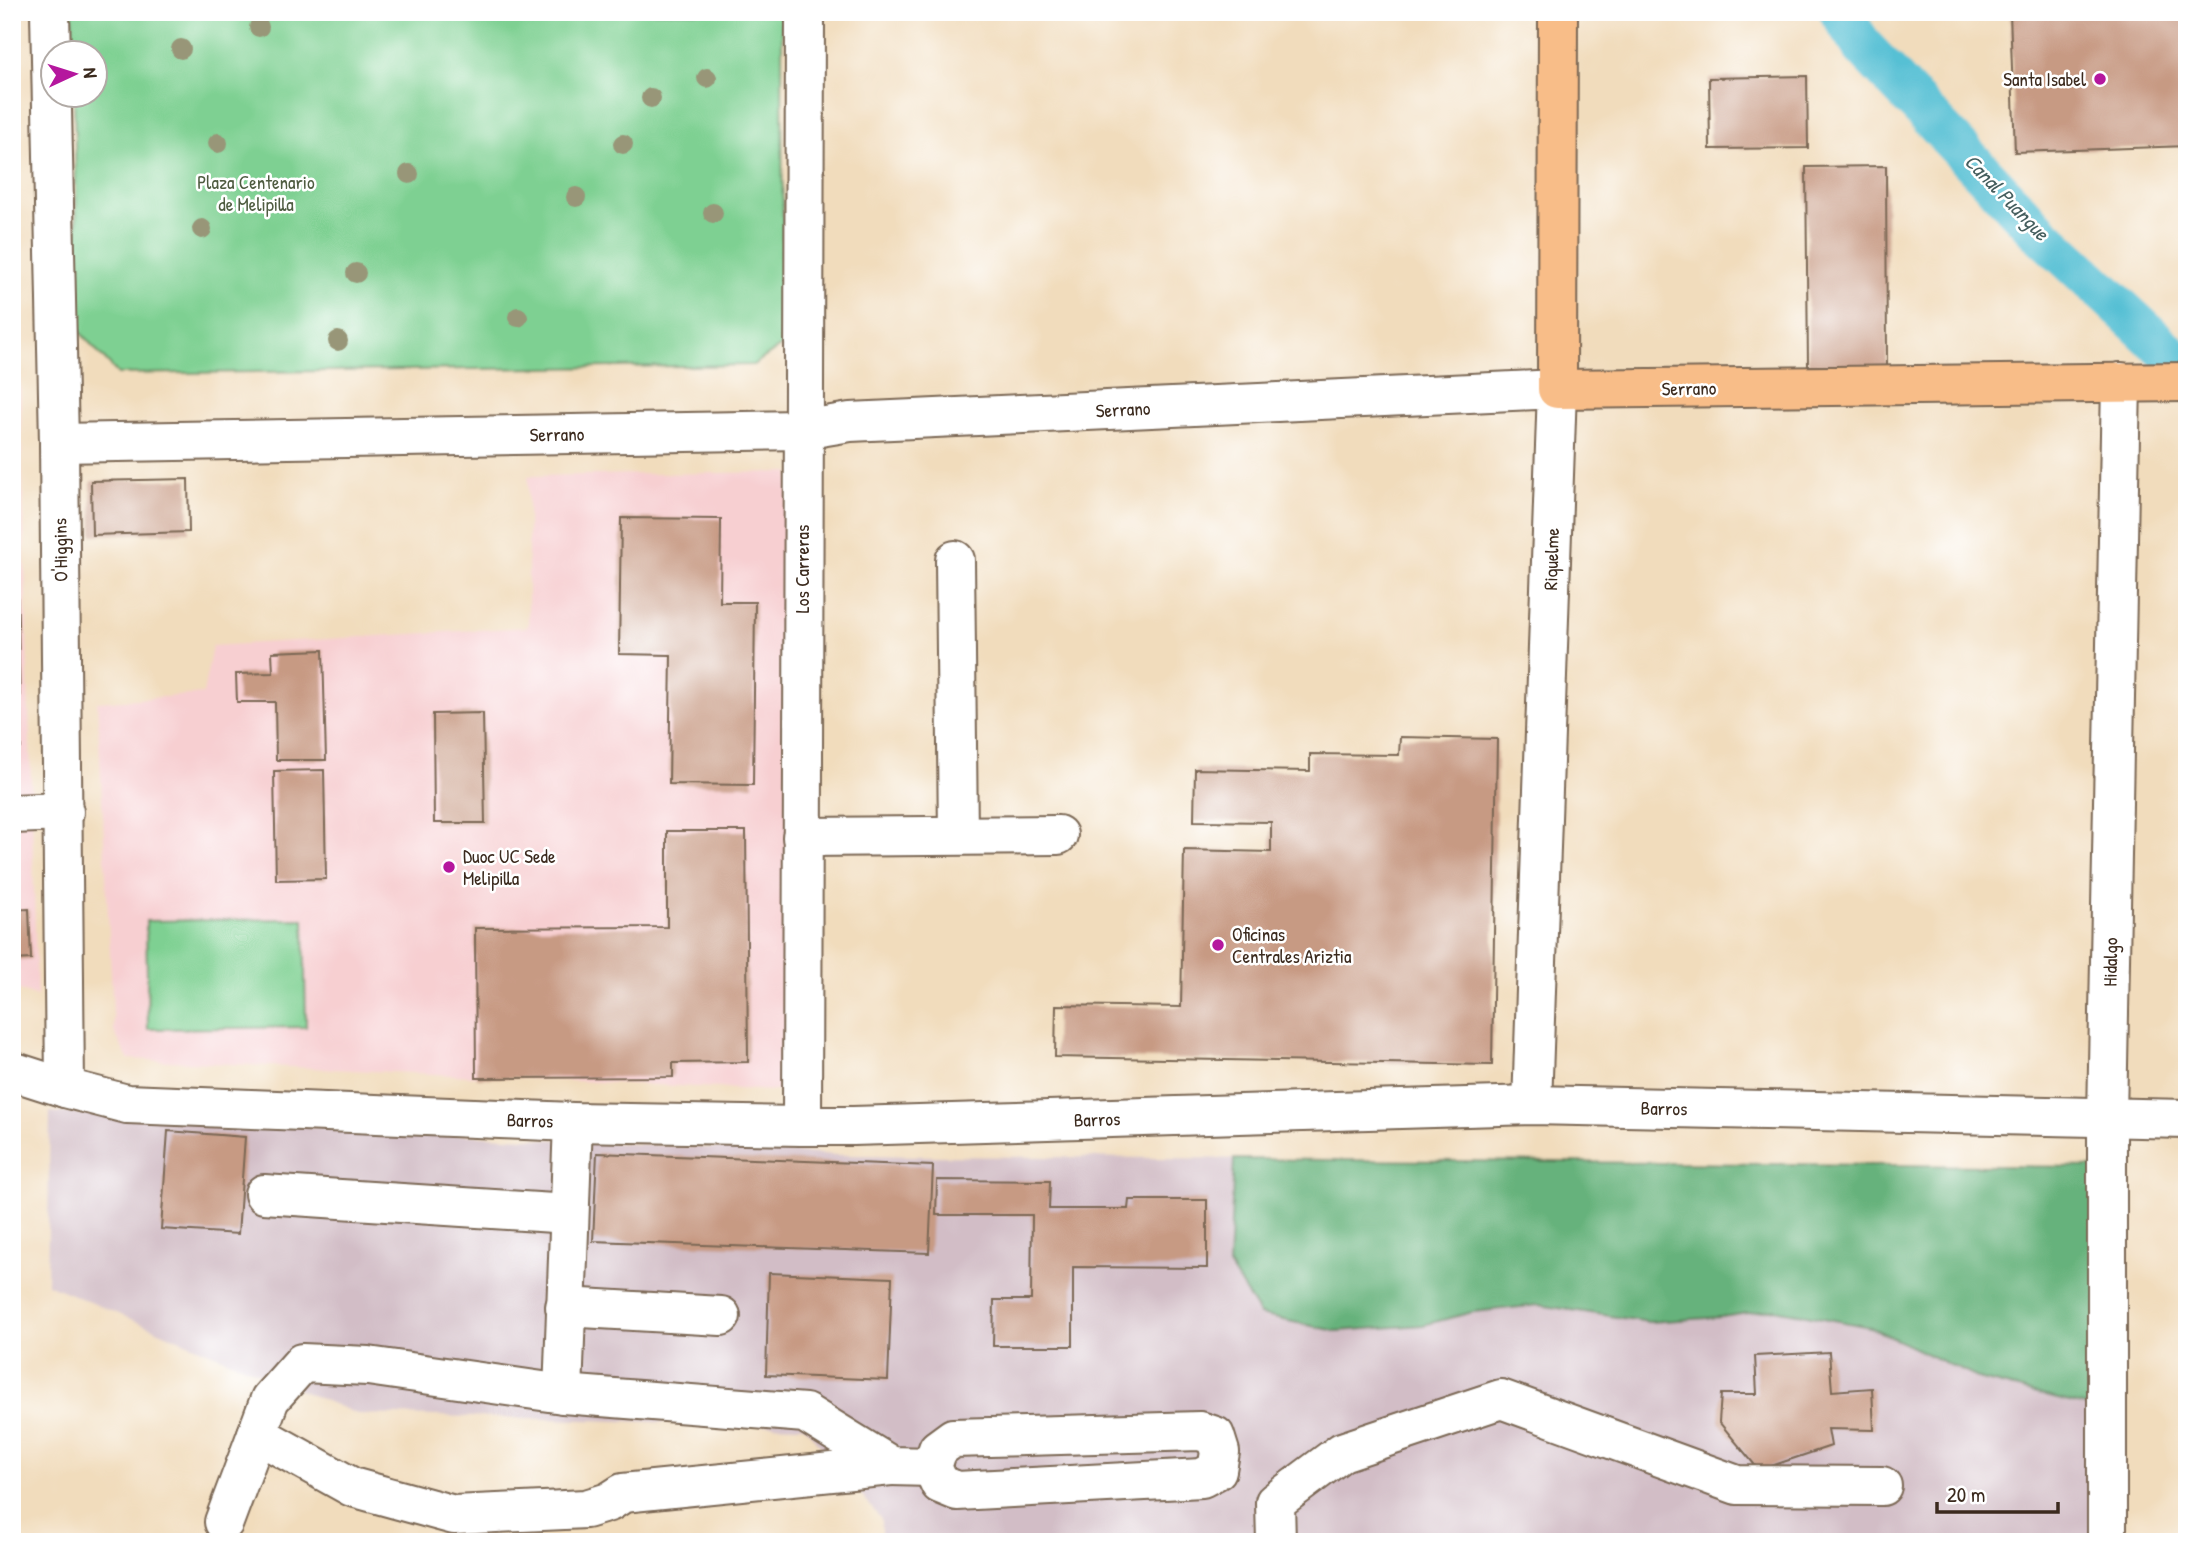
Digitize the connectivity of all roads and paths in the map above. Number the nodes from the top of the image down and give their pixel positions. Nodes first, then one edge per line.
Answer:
1 (50, 12) edge
2 (804, 12) edge
3 (1558, 12) edge
4 (2154, 382) edge
5 (1557, 389) junction
6 (802, 430) junction
7 (59, 443) junction
8 (955, 560) dead end
9 (64, 812) junction
10 (12, 814) edge
11 (958, 835) junction
12 (1058, 835) dead end
13 (802, 836) junction
14 (12, 1072) edge
15 (65, 1088) junction
16 (1532, 1105) junction
17 (2107, 1118) junction
18 (2187, 1119) edge
19 (573, 1122) junction
20 (802, 1126) junction
21 (264, 1194) dead end
22 (569, 1214) junction
23 (565, 1307) junction
24 (721, 1316) dead end
25 (563, 1394) junction
26 (257, 1434) junction
27 (891, 1466) junction
28 (932, 1467) junction
29 (1882, 1486) dead end
30 (224, 1522) dead end
31 (1276, 1542) edge
32 (2107, 1542) edge

1 - 7 street, O'Higgins
2 - 6 street, Los Carreras
3 - 5 main road, Riquelme
4 - 5 main road, Serrano
4 - 17 street, Hidalgo
5 - 6 street, Serrano
5 - 16 street, Riquelme
6 - 7 street, Serrano
6 - 13 street, Los Carreras
7 - 9 street, O'Higgins
8 - 11 street
9 - 10 street
9 - 15 street, O'Higgins
11 - 12 street
11 - 13 street
13 - 20 street, Los Carreras
14 - 15 street, Barros
15 - 19 street, Barros
16 - 17 street, Barros
16 - 20 street, Barros
17 - 18 street, Barros
17 - 32 street, Hidalgo
19 - 20 street, Barros
19 - 22 street
21 - 22 street
22 - 23 street
23 - 24 street
23 - 25 street
25 - 26 street
25 - 27 street
26 - 27 street
26 - 30 street
27 - 28 street
28 - 28 street
29 - 31 street

